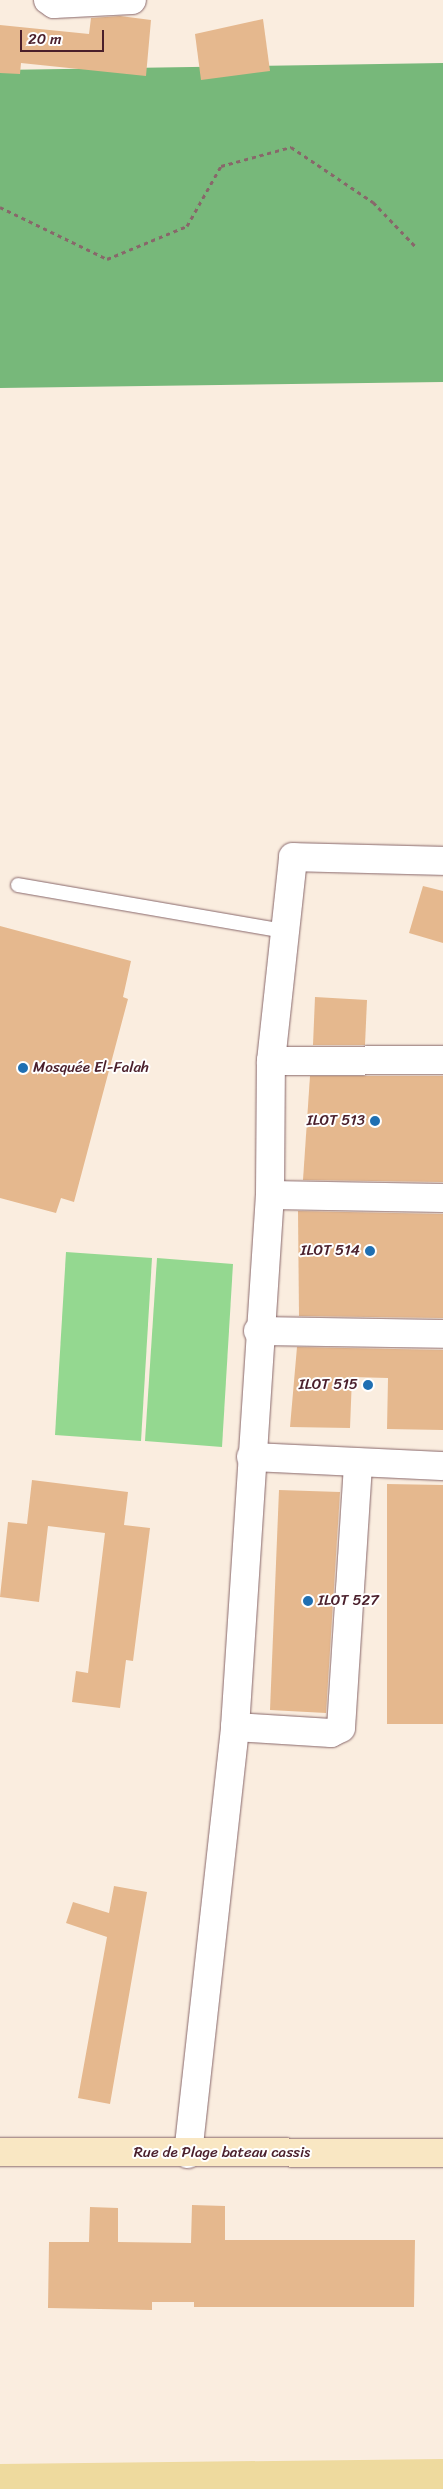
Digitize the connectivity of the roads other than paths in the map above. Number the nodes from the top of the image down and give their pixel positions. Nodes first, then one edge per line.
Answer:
1 (48, 0) edge
2 (132, 0) edge
3 (443, 862) edge
4 (18, 885) dead end
5 (285, 931) junction
6 (443, 1060) edge
7 (271, 1061) junction
8 (270, 1195) junction
9 (443, 1198) edge
10 (258, 1331) junction
11 (443, 1334) edge
12 (251, 1457) junction
13 (358, 1463) junction
14 (443, 1466) edge
15 (235, 1727) junction
16 (0, 2152) edge
17 (443, 2153) edge
18 (188, 2154) junction

1 - 2 street
3 - 5 street
4 - 5 lane
5 - 7 street
6 - 7 street
7 - 8 street
8 - 9 street
8 - 10 street
10 - 11 street
10 - 12 street
12 - 13 street
12 - 15 street
13 - 14 street
13 - 15 street
15 - 18 street
16 - 18 street, Rue de Plage bateau cassis
17 - 18 street, Rue de Plage bateau cassis

